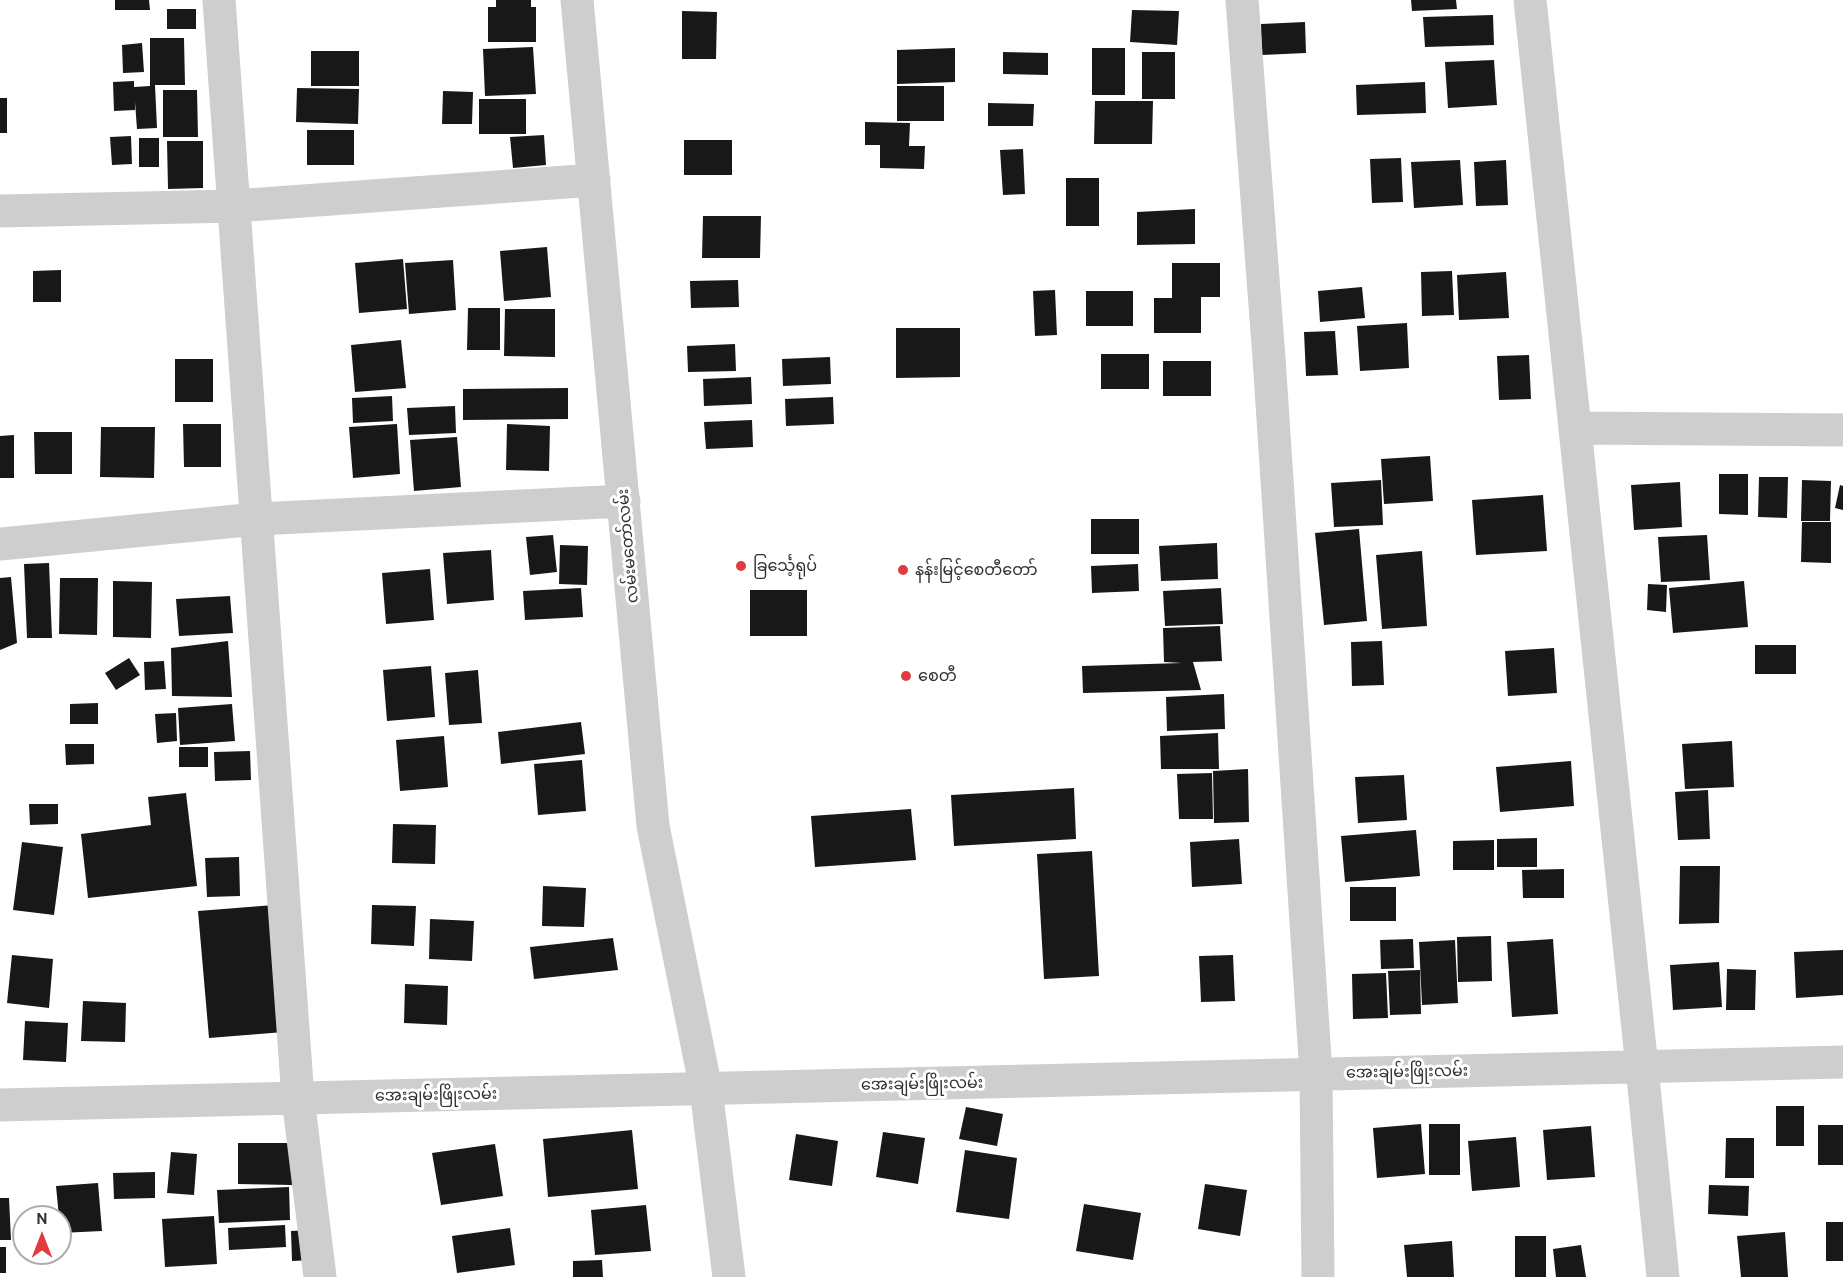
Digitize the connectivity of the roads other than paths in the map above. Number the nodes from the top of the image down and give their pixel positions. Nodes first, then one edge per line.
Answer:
1 (219, 0) edge
2 (577, 0) edge
3 (1242, 0) edge
4 (1530, 0) edge
5 (594, 180) junction
6 (234, 206) junction
7 (0, 211) edge
8 (1575, 428) junction
9 (1843, 430) edge
10 (624, 501) junction
11 (256, 519) junction
12 (0, 544) edge
13 (1843, 1062) edge
14 (1642, 1067) junction
15 (1316, 1074) junction
16 (706, 1089) junction
17 (298, 1098) junction
18 (0, 1105) edge
19 (320, 1277) edge
20 (729, 1277) edge
21 (1318, 1277) edge
22 (1663, 1277) edge

1 - 6 street
2 - 5 street, လမ်းမတော်လမ်း
3 - 15 street
4 - 8 street
5 - 6 street
5 - 10 street, လမ်းမတော်လမ်း
6 - 7 street
6 - 11 street
8 - 9 street
8 - 14 street
10 - 11 street
10 - 16 street, လမ်းမတော်လမ်း
11 - 12 street
11 - 17 street
13 - 14 street, အေးချမ်းဖြိုးလမ်း
14 - 15 street, အေးချမ်းဖြိုးလမ်း
14 - 22 street
15 - 16 street, အေးချမ်းဖြိုးလမ်း
15 - 21 street
16 - 17 street, အေးချမ်းဖြိုးလမ်း
16 - 20 street, လမ်းမတော်လမ်း
17 - 18 street, အေးချမ်းဖြိုးလမ်း
17 - 19 street

